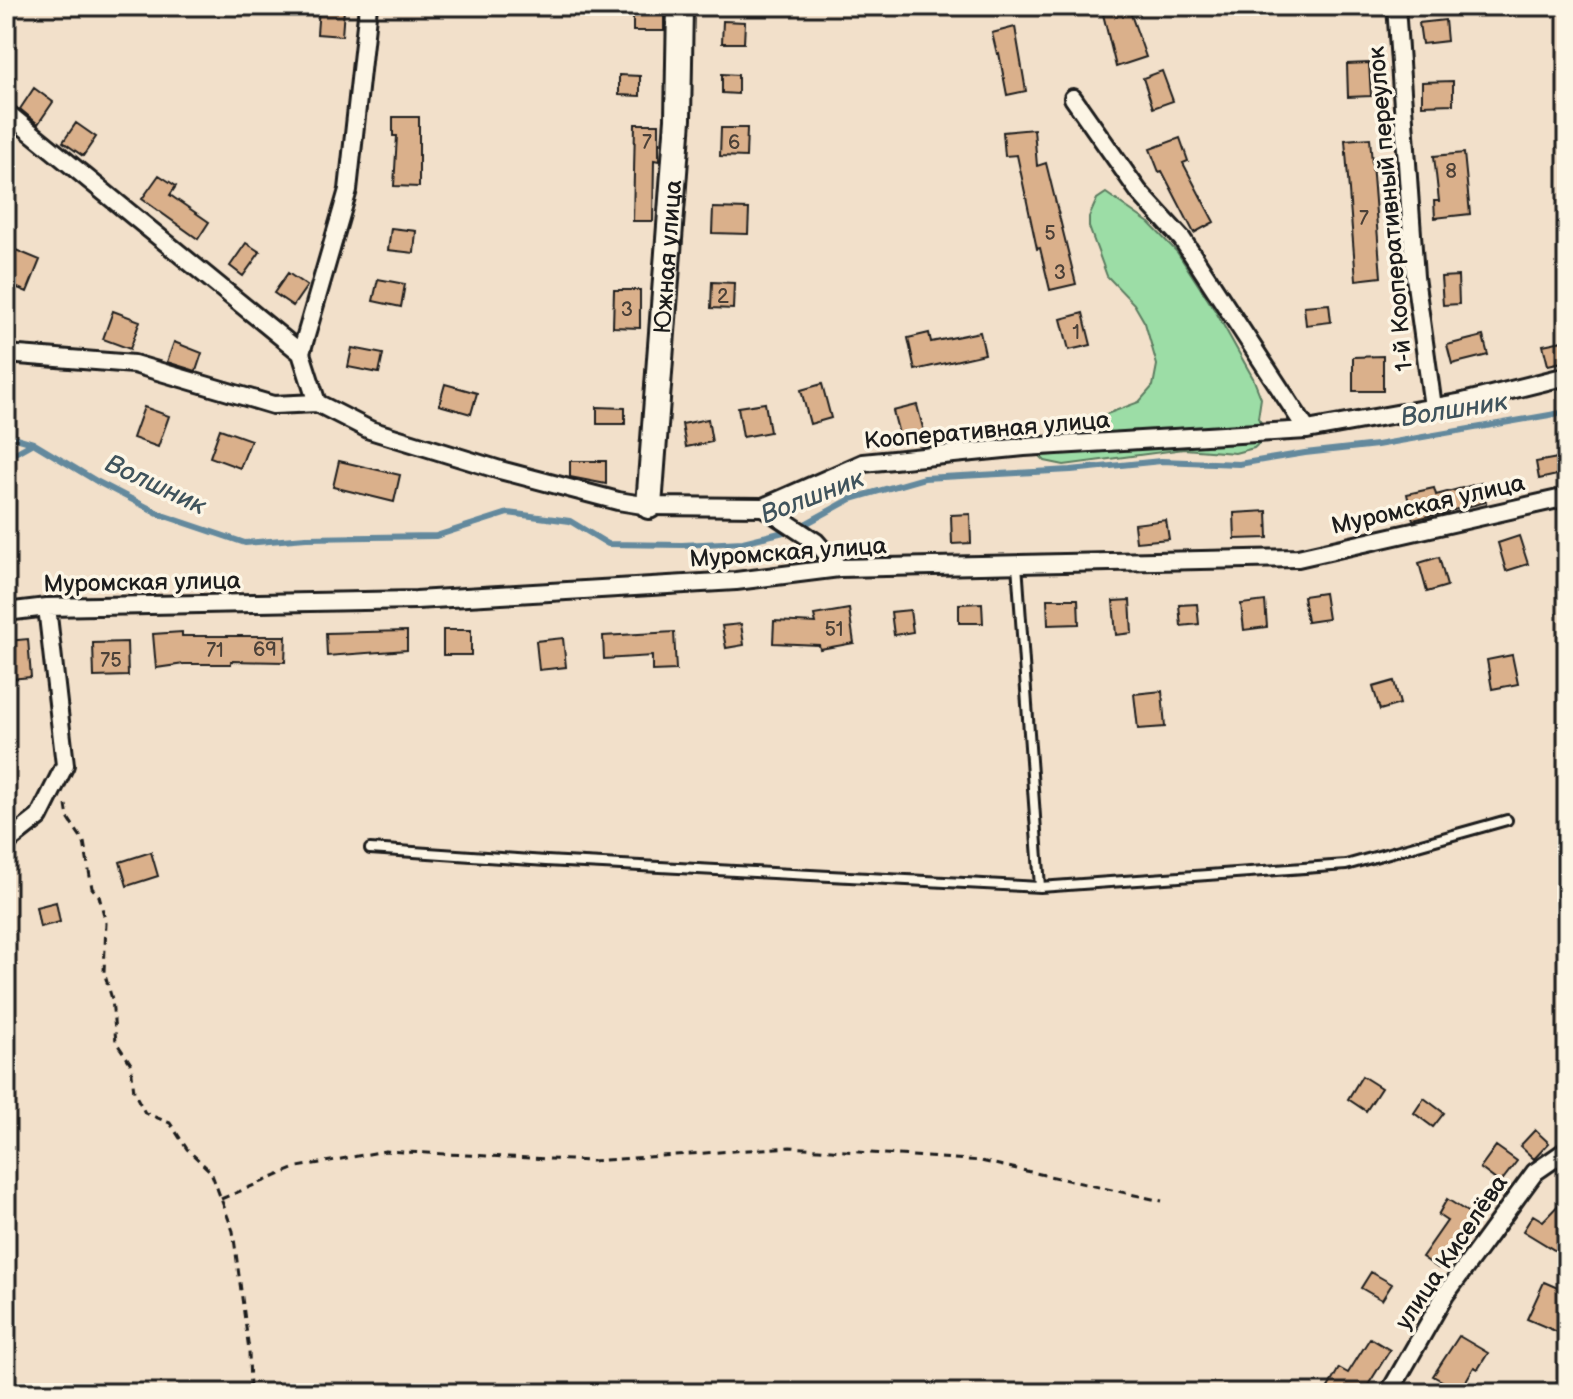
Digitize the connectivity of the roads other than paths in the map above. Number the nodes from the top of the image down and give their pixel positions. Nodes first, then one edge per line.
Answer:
1 (368, 6) edge
2 (680, 6) edge
3 (1396, 6) edge
4 (1073, 98) dead end
5 (6, 112) edge
6 (301, 353) junction
7 (6, 354) edge
8 (1567, 376) edge
9 (317, 403) junction
10 (1433, 407) junction
11 (1307, 430) junction
12 (1567, 497) edge
13 (649, 506) junction
14 (763, 507) junction
15 (1017, 564) junction
16 (839, 568) junction
17 (47, 607) junction
18 (6, 612) edge
19 (1507, 820) dead end
20 (6, 843) edge
21 (370, 849) dead end
22 (1040, 887) junction
23 (1567, 1150) edge
24 (1389, 1393) edge

1 - 6 street
2 - 13 street, Южная улица
3 - 10 street, 1-й Кооперативный переулок
4 - 11 street
5 - 6 street
6 - 9 street
7 - 9 street, Кооперативная улица
8 - 10 street, Кооперативная улица
9 - 13 street, Кооперативная улица
10 - 11 street, Кооперативная улица
11 - 14 street, Кооперативная улица
12 - 15 street, Муромская улица
13 - 14 street, Кооперативная улица
14 - 16 street
15 - 16 street, Муромская улица
15 - 22 lane
16 - 17 street, Муромская улица
17 - 18 street, Муромская улица
17 - 20 street
19 - 22 lane
21 - 22 lane
23 - 24 street, улица Киселёва

